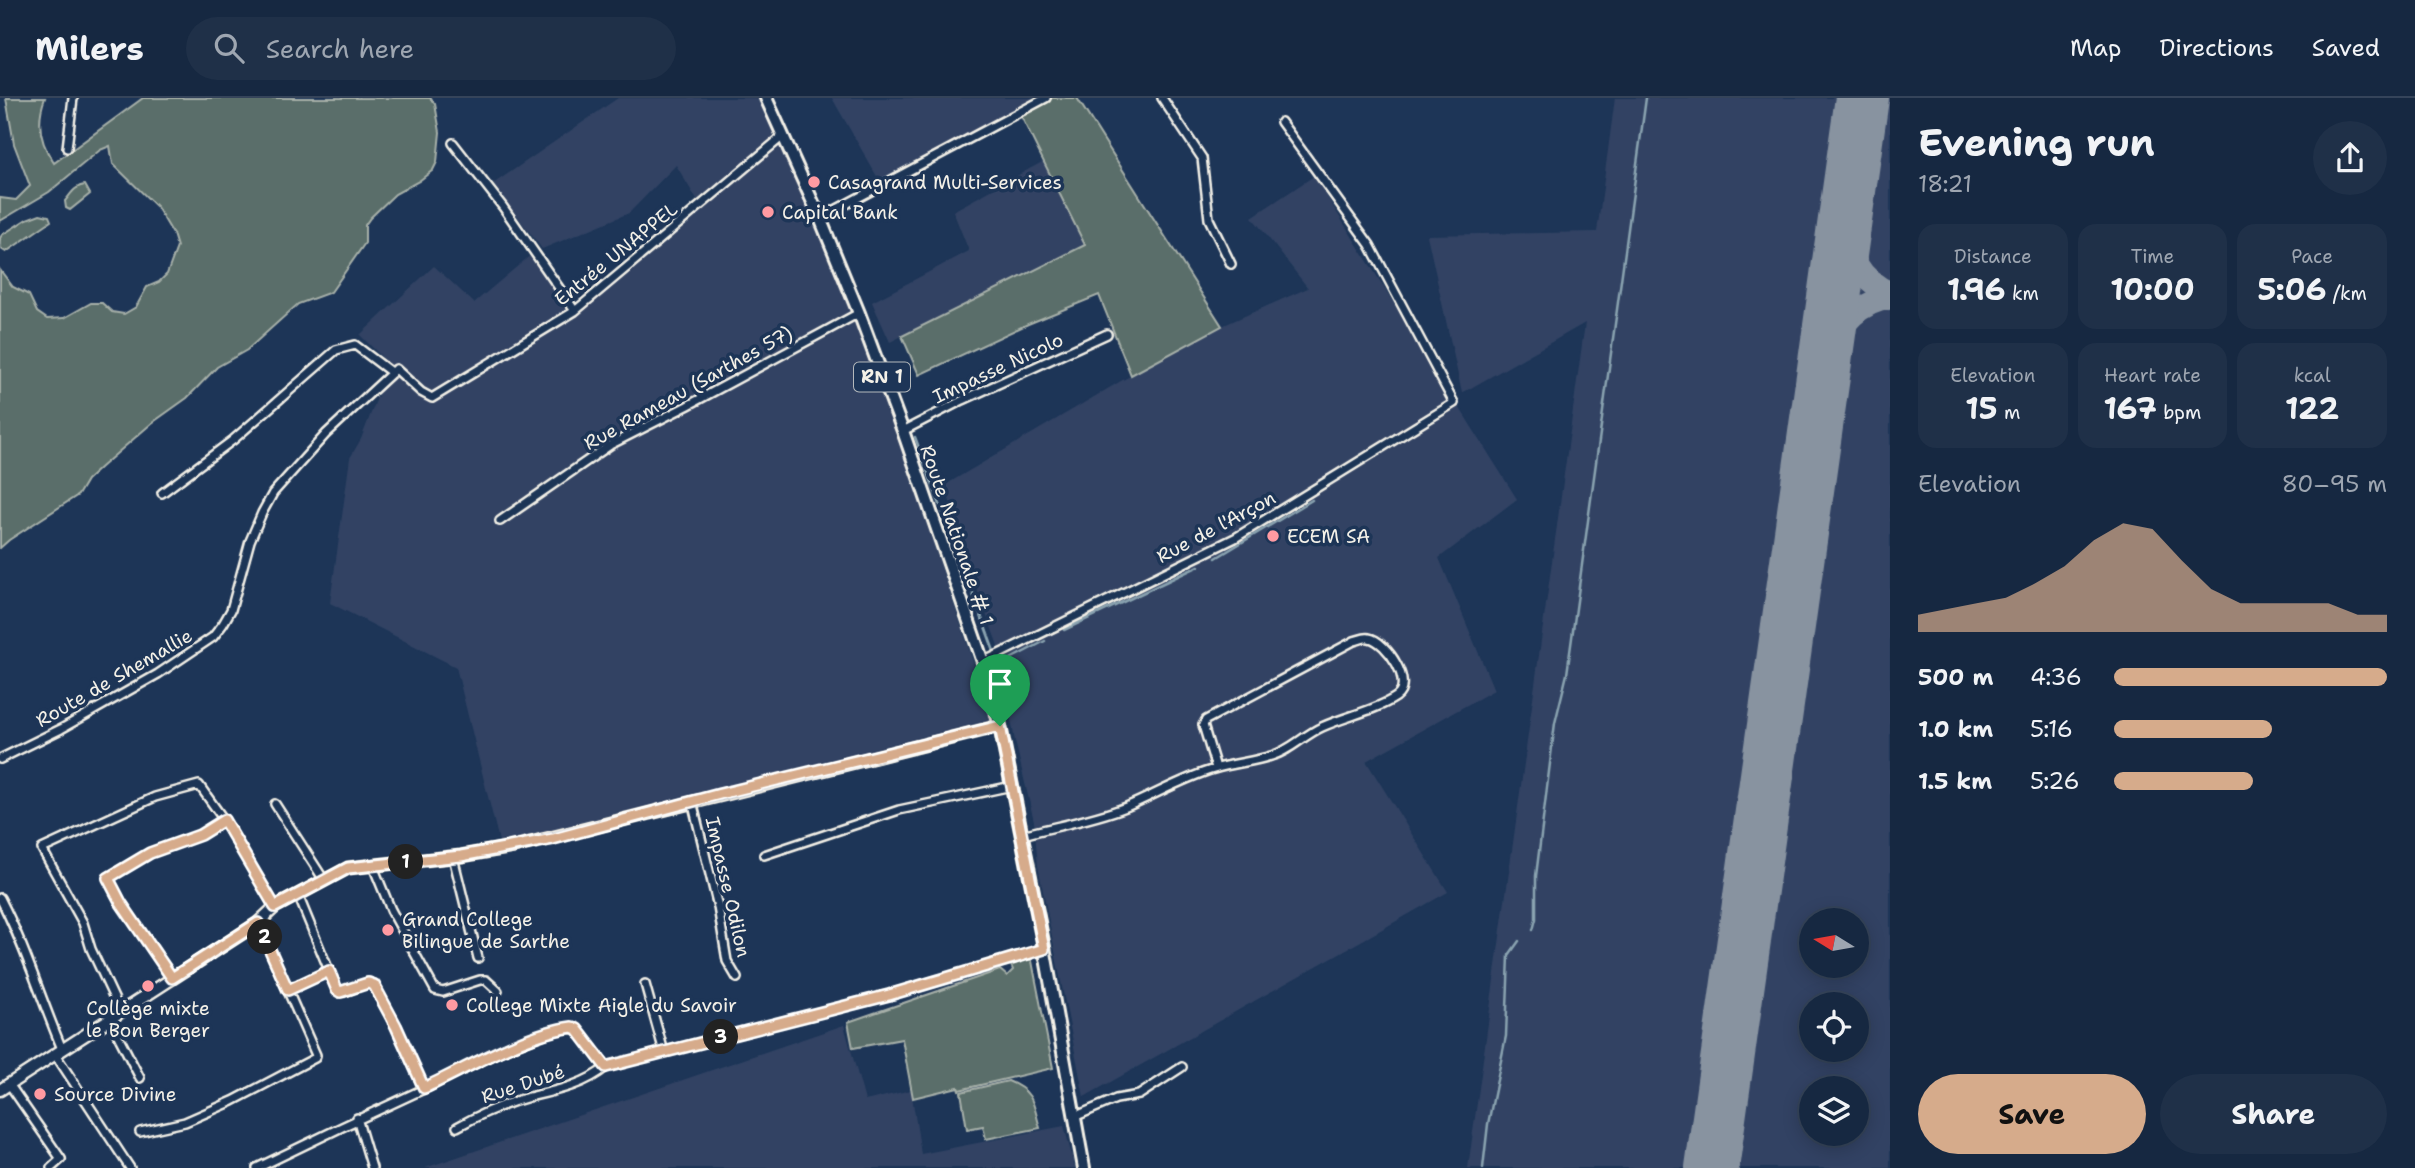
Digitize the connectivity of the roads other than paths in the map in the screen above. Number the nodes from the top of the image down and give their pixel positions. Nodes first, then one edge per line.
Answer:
1 (72, 98) edge
2 (766, 98) edge
3 (1046, 98) edge
4 (1162, 98) edge
5 (1281, 122) dead end
6 (783, 136) junction
7 (453, 143) dead end
8 (67, 148) dead end
9 (820, 218) junction
10 (1231, 264) dead end
11 (575, 311) junction
12 (859, 313) junction
13 (1107, 334) dead end
14 (394, 371) junction
15 (903, 431) junction
16 (162, 493) dead end
17 (500, 521) dead end
18 (983, 662) junction
19 (1000, 726) junction
20 (0, 759) edge
21 (1216, 768) junction
22 (1012, 786) junction
23 (692, 801) junction
24 (275, 804) dead end
25 (224, 820) junction
26 (1022, 835) junction
27 (764, 855) dead end
28 (453, 857) junction
29 (373, 866) junction
30 (324, 880) junction
31 (299, 895) junction
32 (0, 898) edge
33 (275, 907) junction
34 (258, 923) junction
35 (1044, 949) junction
36 (478, 958) dead end
37 (329, 971) junction
38 (172, 978) junction
39 (737, 978) dead end
40 (645, 984) dead end
41 (288, 990) junction
42 (498, 991) dead end
43 (120, 1011) junction
44 (109, 1018) junction
45 (58, 1052) junction
46 (664, 1052) junction
47 (606, 1067) junction
48 (1182, 1067) dead end
49 (140, 1078) dead end
50 (5, 1087) edge
51 (424, 1088) junction
52 (1074, 1117) junction
53 (358, 1118) junction
54 (457, 1127) dead end
55 (140, 1132) dead end
56 (51, 1168) edge
57 (130, 1168) edge
58 (257, 1168) edge
59 (372, 1168) edge
60 (1084, 1168) edge

1 - 8 street
2 - 6 main road, Route Nationale # 1 / RN 1
3 - 9 street
4 - 10 street
5 - 18 street, Rue de l'Arçon
6 - 9 main road, Route Nationale # 1 / RN 1
6 - 11 street, Entrée UNAPPEL
7 - 11 street
9 - 12 main road, Route Nationale # 1 / RN 1
11 - 14 street, Entrée UNAPPEL
12 - 15 main road, Route Nationale # 1 / RN 1
12 - 17 street, Rue Rameau (Sarthes 57)
13 - 15 street, Impasse Nicolo
14 - 16 street, Entrée UNAPPEL
14 - 20 street, Route de Shemallie
15 - 18 main road, Route Nationale # 1 / RN 1
18 - 19 main road, Route Nationale # 1 / RN 1
19 - 22 main road, Route Nationale # 1 / RN 1
19 - 23 street
21 - 21 street
21 - 26 street
22 - 26 main road, Route Nationale # 1 / RN 1
22 - 27 street
23 - 28 street
23 - 39 street, Impasse Odilon
24 - 30 street
25 - 33 street
25 - 38 street
25 - 43 street
26 - 35 main road, Route Nationale # 1 / RN 1
28 - 29 street
28 - 36 street
29 - 30 street
29 - 42 street
30 - 31 street
31 - 33 street
31 - 37 street
32 - 45 street
33 - 34 street
34 - 38 street
34 - 41 street
35 - 46 street, Rue Dubé
35 - 52 main road, Route Nationale # 1 / RN 1
37 - 41 street
37 - 51 street
38 - 43 street
40 - 46 street
41 - 55 street
43 - 44 street
44 - 45 street
44 - 49 street
45 - 50 street
45 - 57 street
46 - 47 street, Rue Dubé
47 - 51 street
47 - 54 street, Rue Dubé
48 - 52 street
50 - 56 street
51 - 53 street
52 - 60 main road, Route Nationale # 1 / RN 1
53 - 58 street
53 - 59 street

